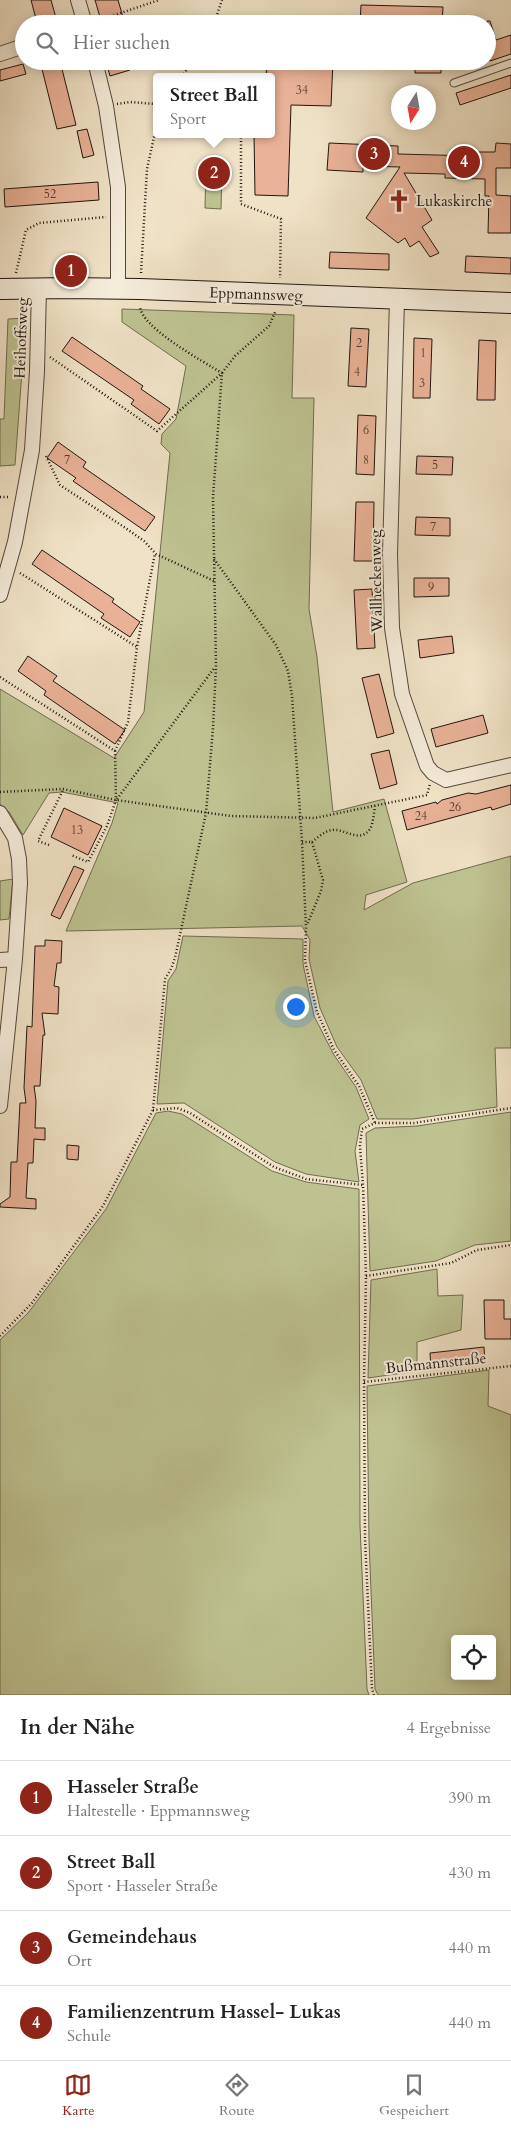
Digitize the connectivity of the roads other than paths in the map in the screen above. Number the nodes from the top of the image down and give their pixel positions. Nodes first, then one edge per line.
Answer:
1 (78, 0) edge
2 (87, 15) edge
3 (15, 49) edge
4 (0, 54) edge
5 (511, 63) edge
6 (496, 68) edge
7 (97, 70) edge
8 (491, 70) edge
9 (454, 83) dead end
10 (39, 288) junction
11 (4, 289) edge
12 (118, 289) junction
13 (397, 299) junction
14 (511, 302) edge
15 (0, 595) edge
16 (511, 765) edge
17 (0, 813) edge
18 (15, 959) junction
19 (0, 960) edge
20 (2, 1073) edge
21 (0, 1106) edge

1 - 2 street
3 - 4 street
5 - 6 lane
7 - 12 street
8 - 9 lane
10 - 11 street, Eppmannsweg
10 - 12 street, Eppmannsweg
10 - 15 street, Heihoffsweg
12 - 13 street, Eppmannsweg
13 - 14 street, Eppmannsweg
13 - 16 street, Wallheckenweg
17 - 18 street
18 - 19 street
18 - 20 street
20 - 21 street

